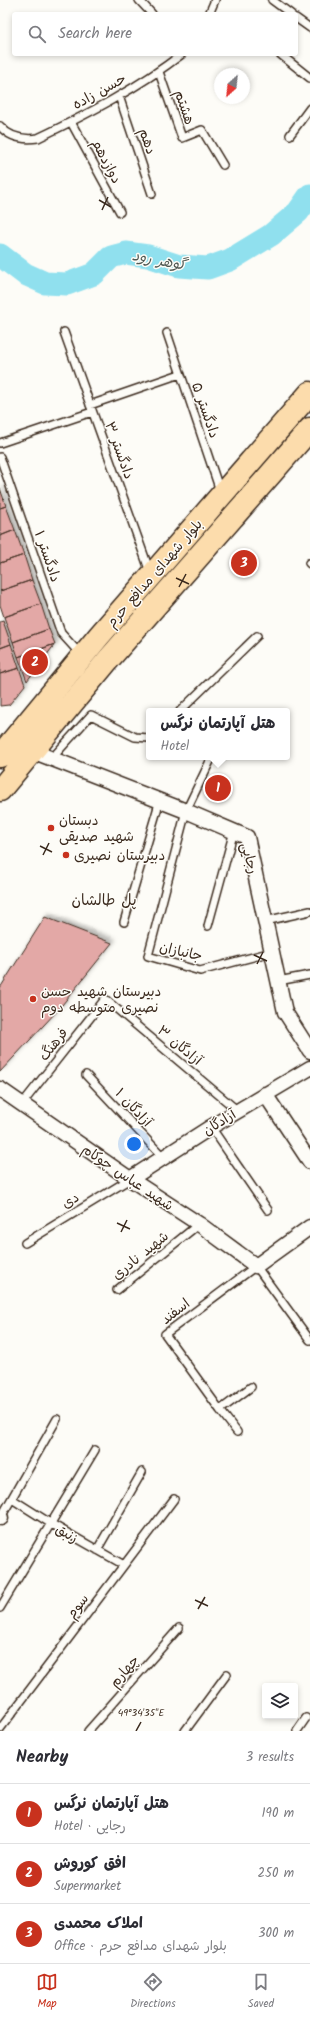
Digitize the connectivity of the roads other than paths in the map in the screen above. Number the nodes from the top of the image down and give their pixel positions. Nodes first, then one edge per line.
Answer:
1 (139, 0) edge
2 (215, 0) edge
3 (272, 0) edge
4 (150, 12) edge
5 (210, 12) edge
6 (288, 12) edge
7 (298, 19) edge
8 (310, 28) edge
9 (179, 56) edge
10 (282, 56) edge
11 (159, 72) junction
12 (310, 78) edge
13 (119, 96) junction
14 (310, 108) edge
15 (71, 122) junction
16 (0, 126) edge
17 (290, 135) dead end
18 (223, 165) dead end
19 (152, 194) dead end
20 (120, 212) dead end
21 (64, 332) dead end
22 (166, 333) dead end
23 (180, 374) junction
24 (310, 393) edge
25 (91, 408) junction
26 (310, 429) edge
27 (0, 443) edge
28 (0, 457) edge
29 (221, 495) junction
30 (151, 576) junction
31 (257, 636) dead end
32 (82, 657) junction
33 (183, 708) edge
34 (146, 738) edge
35 (32, 751) junction
36 (0, 756) edge
37 (52, 758) junction
38 (211, 760) edge
39 (0, 790) edge
40 (160, 800) junction
41 (186, 811) junction
42 (234, 831) junction
43 (310, 911) edge
44 (265, 921) junction
45 (124, 922) dead end
46 (208, 926) dead end
47 (272, 952) junction
48 (310, 975) edge
49 (278, 981) junction
50 (105, 999) joint
51 (310, 1051) edge
52 (310, 1068) edge
53 (86, 1075) dead end
54 (0, 1089) edge
55 (265, 1094) junction
56 (22, 1104) junction
57 (238, 1111) junction
58 (211, 1127) junction
59 (163, 1157) junction
60 (310, 1162) edge
61 (130, 1179) junction
62 (268, 1210) dead end
63 (199, 1224) junction
64 (310, 1227) edge
65 (25, 1243) dead end
66 (256, 1266) junction
67 (116, 1290) dead end
68 (310, 1340) edge
69 (251, 1387) dead end
70 (220, 1410) junction
71 (57, 1419) dead end
72 (237, 1432) dead end
73 (95, 1450) dead end
74 (142, 1472) dead end
75 (12, 1499) junction
76 (174, 1499) dead end
77 (0, 1518) edge
78 (50, 1523) junction
79 (98, 1550) junction
80 (124, 1565) junction
81 (0, 1608) edge
82 (178, 1628) dead end
83 (227, 1674) dead end
84 (306, 1718) dead end
85 (0, 1729) edge
86 (88, 1731) edge
87 (185, 1731) edge
88 (297, 1731) edge

1 - 4 lane
2 - 5 lane
3 - 6 lane
7 - 8 lane
9 - 11 lane, حسن زاده
10 - 12 lane
11 - 13 lane, حسن زاده
11 - 18 lane, هشتم
13 - 15 lane, حسن زاده
13 - 19 lane, دهم
14 - 17 lane
15 - 16 lane, حسن زاده
15 - 20 lane, دوازدهم
21 - 25 lane, دادگستر ۳
22 - 23 lane, دادگستر ۵
23 - 25 lane
23 - 29 lane, دادگستر ۵
24 - 29 main road, بلوار شهدای مدافع حرم
25 - 27 lane
25 - 30 lane, دادگستر ۳
26 - 35 main road, بلوار شهدای مدافع حرم
28 - 32 lane, دادگستر ۱
29 - 30 main road, بلوار شهدای مدافع حرم
30 - 32 main road, بلوار شهدای مدافع حرم
31 - 33 lane
32 - 36 main road, بلوار شهدای مدافع حرم
34 - 37 lane
35 - 37 street, رجایی
35 - 39 main road, بلوار شهدای مدافع حرم
37 - 40 street, رجایی
38 - 41 lane, جانبازان
40 - 41 street, رجایی
40 - 45 lane
41 - 42 street, رجایی
41 - 47 lane, جانبازان
42 - 44 street, رجایی
42 - 46 lane
43 - 44 lane
44 - 47 street, رجایی
47 - 49 street, رجایی
48 - 49 lane
49 - 51 street, رجایی
50 - 56 lane, فرهنگ
50 - 57 lane, آزادگان ۳
52 - 55 street, آزادگان
53 - 59 lane, آزادگان ۱
54 - 56 street, شهید عباس چوکام
55 - 57 street, آزادگان
55 - 60 street
56 - 61 street, شهید عباس چوکام
57 - 58 street, آزادگان
58 - 59 street, آزادگان
58 - 62 lane
59 - 61 street, آزادگان
61 - 63 street, شهید عباس چوکام
61 - 65 lane, دی
63 - 66 street, شهید عباس چوکام
63 - 67 lane, شهید نادری
64 - 66 street
66 - 68 lane
66 - 70 lane, اسفند
69 - 70 lane
70 - 72 lane, اسفند
71 - 75 lane
73 - 78 lane
74 - 79 lane
75 - 77 lane
75 - 78 lane, زنبق
76 - 80 lane, سوم
78 - 79 lane, زنبق
78 - 81 lane
79 - 80 lane, زنبق
80 - 85 lane, سوم
82 - 86 lane, چهارم
83 - 87 lane
84 - 88 lane

